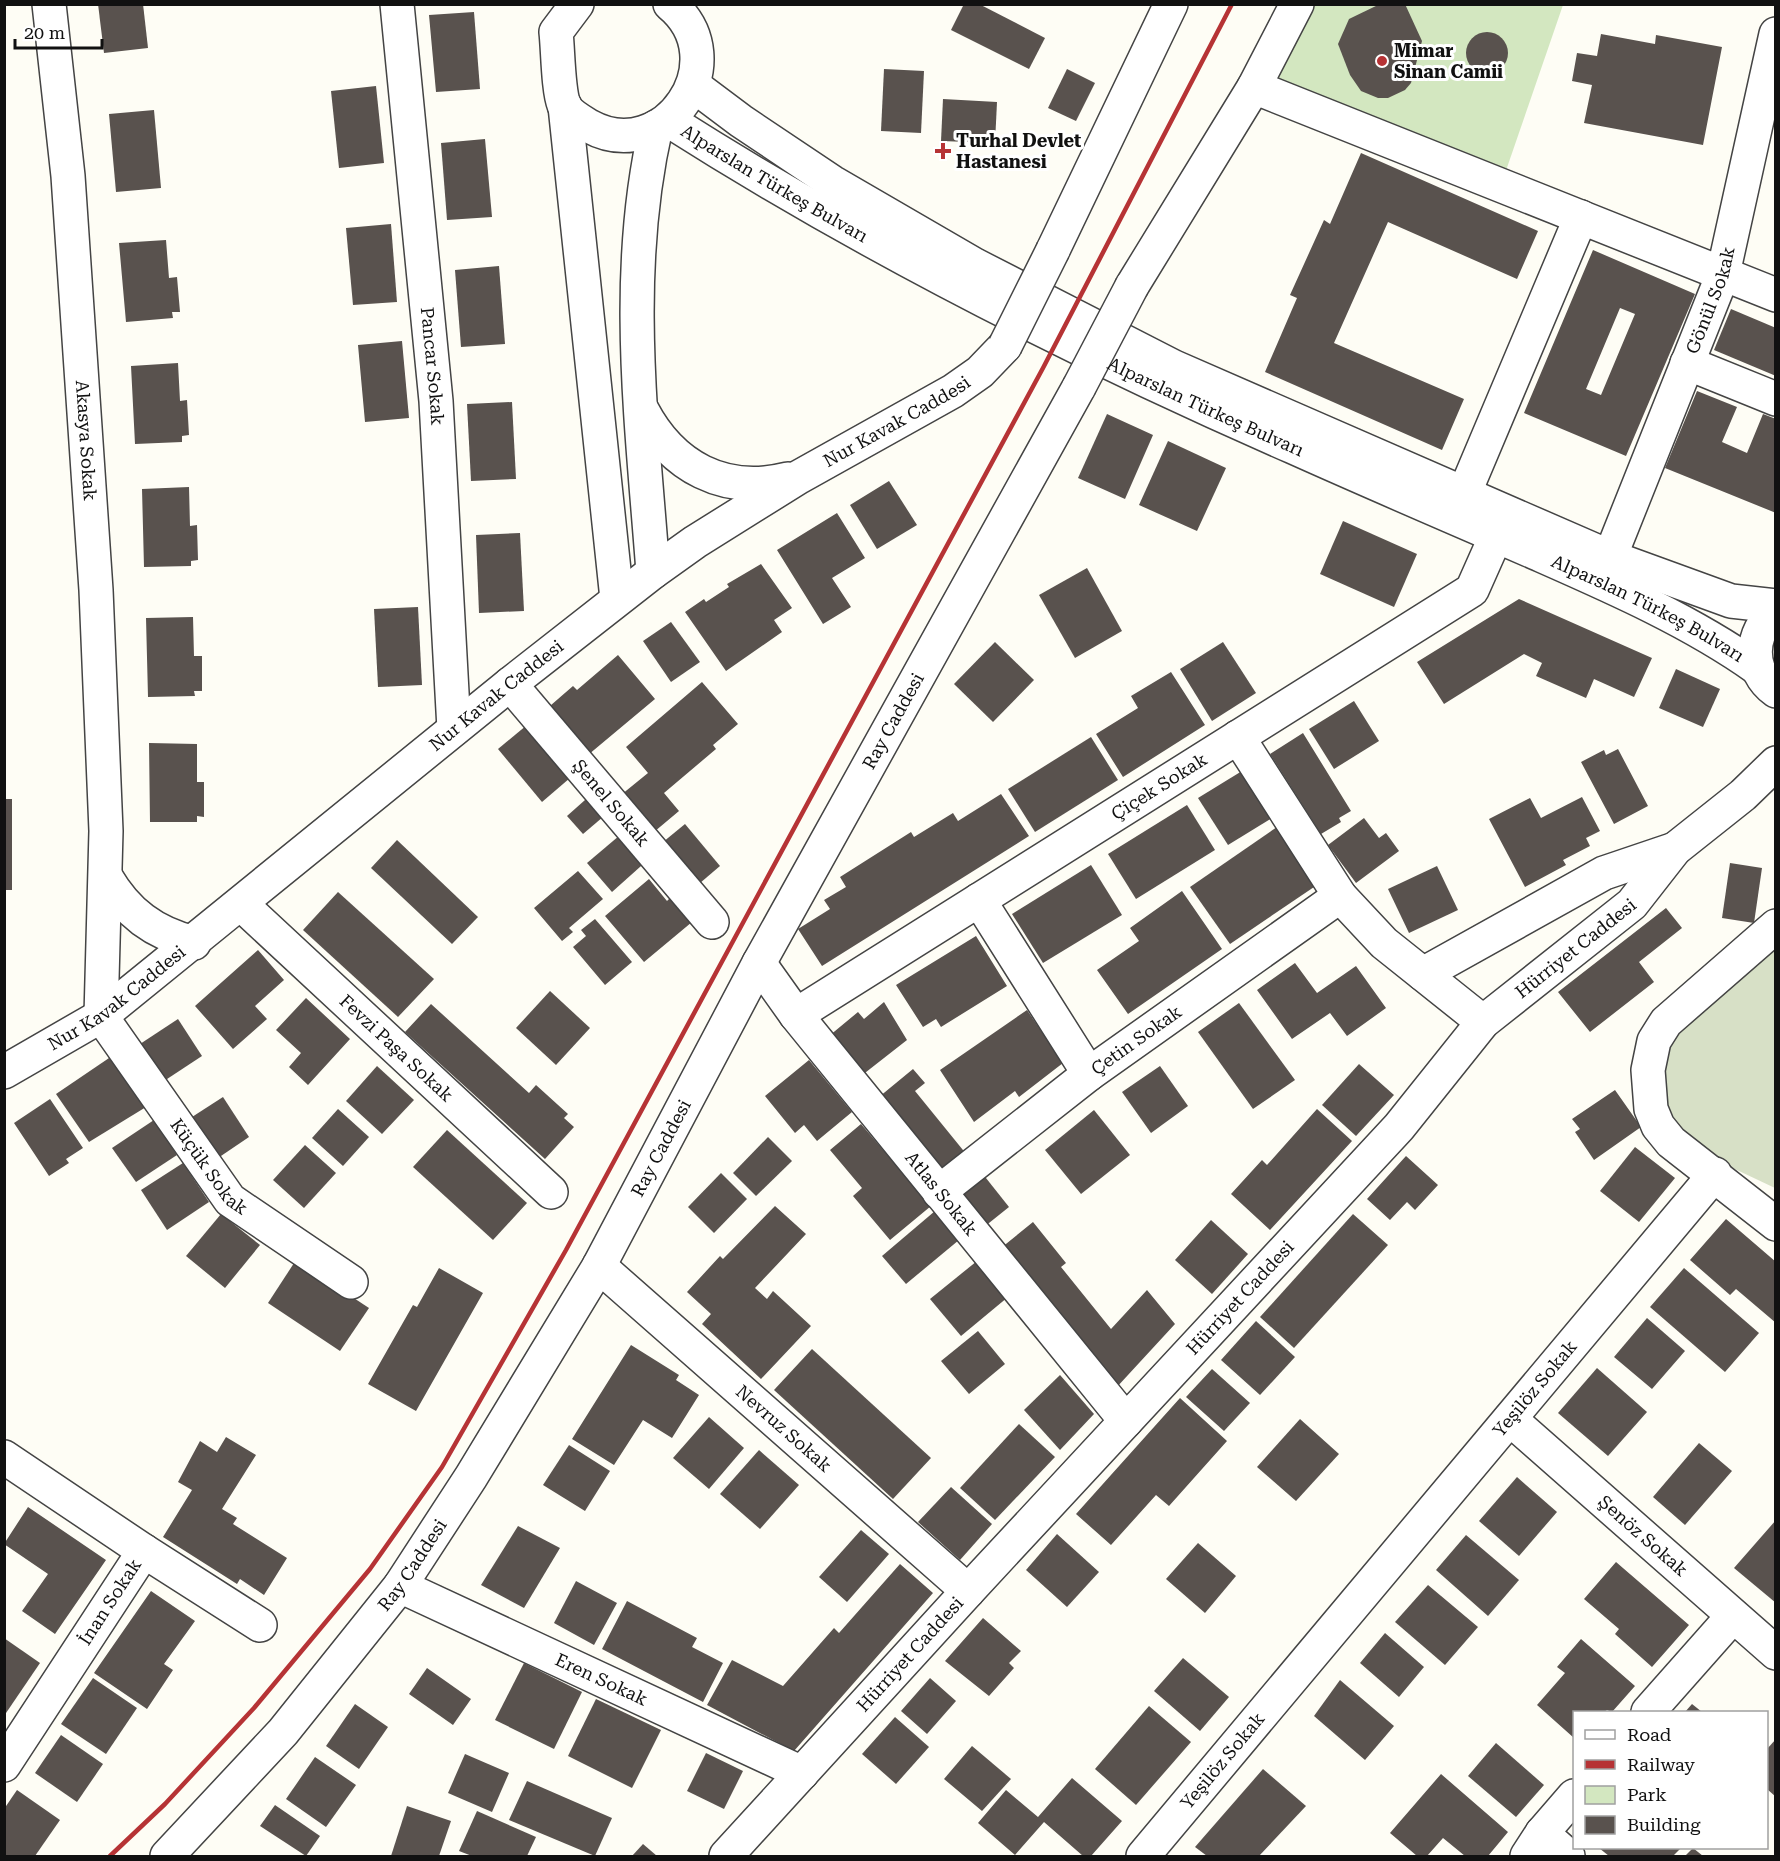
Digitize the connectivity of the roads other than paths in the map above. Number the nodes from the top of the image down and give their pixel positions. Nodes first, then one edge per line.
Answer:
1 (49, 4) edge
2 (397, 4) edge
3 (577, 4) edge
4 (669, 4) edge
5 (1171, 4) edge
6 (1297, 4) edge
7 (554, 18) edge
8 (1776, 33) edge
9 (693, 85) junction
10 (1254, 87) junction
11 (564, 106) junction
12 (662, 124) junction
13 (1763, 141) edge
14 (1581, 217) junction
15 (1723, 274) junction
16 (1032, 295) junction
17 (1776, 295) edge
18 (1687, 363) junction
19 (1776, 399) edge
20 (641, 407) junction
21 (799, 477) junction
22 (1464, 494) junction
23 (1496, 536) junction
24 (1610, 557) junction
25 (653, 572) junction
26 (617, 599) junction
27 (1776, 606) edge
28 (1776, 611) edge
29 (1766, 680) edge
30 (510, 684) junction
31 (454, 729) junction
32 (1238, 737) junction
33 (1776, 763) edge
34 (1675, 849) junction
35 (106, 877) junction
36 (1340, 896) junction
37 (979, 900) junction
38 (241, 904) junction
39 (712, 922) dead end
40 (1776, 926) edge
41 (194, 943) junction
42 (759, 963) junction
43 (1423, 974) junction
44 (796, 1015) junction
45 (101, 1016) junction
46 (1484, 1022) junction
47 (4, 1072) edge
48 (1089, 1074) junction
49 (1715, 1174) junction
50 (551, 1192) dead end
51 (939, 1192) junction
52 (1776, 1224) edge
53 (598, 1266) junction
54 (351, 1282) dead end
55 (1510, 1419) junction
56 (1126, 1421) junction
57 (4, 1457) edge
58 (144, 1551) junction
59 (400, 1586) junction
60 (968, 1591) junction
61 (1733, 1616) junction
62 (260, 1625) dead end
63 (1776, 1653) edge
64 (1649, 1711) edge
65 (4, 1765) edge
66 (802, 1773) junction
67 (1573, 1798) edge
68 (1534, 1845) edge
69 (1143, 1856) edge
70 (167, 1857) edge
71 (726, 1857) edge
72 (1568, 1857) edge

1 - 35 street, Akasya Sokak
2 - 31 street, Pancar Sokak
3 - 7 street
4 - 9 street
5 - 16 street, Nur Kavak Caddesi, bridge
6 - 10 street, Ray Caddesi
7 - 11 street
8 - 13 street, Gönül Sokak
9 - 12 street
9 - 16 street, Alparslan Türkeş Bulvarı
10 - 14 street
10 - 42 street, Ray Caddesi, bridge
11 - 12 street
11 - 26 street
12 - 20 street
12 - 23 street, Alparslan Türkeş Bulvarı
13 - 15 street, Gönül Sokak
14 - 15 street
14 - 22 street
15 - 17 street
15 - 18 street, Gönül Sokak
16 - 21 street, Nur Kavak Caddesi, bridge
16 - 22 street, Alparslan Türkeş Bulvarı
18 - 19 street
18 - 24 street, Gönül Sokak
20 - 21 street
20 - 25 street
21 - 25 street, Nur Kavak Caddesi
22 - 24 street, Alparslan Türkeş Bulvarı
23 - 29 street, Alparslan Türkeş Bulvarı
23 - 32 street, Çiçek Sokak
24 - 27 street, Alparslan Türkeş Bulvarı
25 - 26 street, Nur Kavak Caddesi
26 - 30 street, Nur Kavak Caddesi
28 - 29 street
30 - 31 street, Nur Kavak Caddesi
30 - 39 street, Şenel Sokak
31 - 38 street, Nur Kavak Caddesi
32 - 36 street
32 - 37 street, Çiçek Sokak
33 - 34 street, Hürriyet Caddesi
34 - 43 street
34 - 46 street, Hürriyet Caddesi
35 - 41 street
35 - 45 street, Akasya Sokak
36 - 43 street
36 - 48 street, Çetin Sokak
37 - 44 street, Çiçek Sokak
37 - 48 street
38 - 41 street, Nur Kavak Caddesi
38 - 50 street, Fevzi Paşa Sokak
40 - 49 street
41 - 45 street, Nur Kavak Caddesi
42 - 44 street, Atlas Sokak
42 - 53 street, Ray Caddesi
43 - 46 street
44 - 51 street, Atlas Sokak
45 - 47 street, Nur Kavak Caddesi
45 - 54 street, Küçük Sokak
46 - 56 street, Hürriyet Caddesi
48 - 51 street, Çetin Sokak
49 - 52 street
49 - 55 street, Yeşilöz Sokak
51 - 56 street, Atlas Sokak
53 - 59 street, Ray Caddesi
53 - 60 street, Nevruz Sokak
55 - 61 street, Şenöz Sokak
55 - 69 street, Yeşilöz Sokak
56 - 60 street, Hürriyet Caddesi
57 - 58 street, İnan Sokak
58 - 62 street
58 - 65 street, İnan Sokak
59 - 66 street, Eren Sokak
59 - 70 street, Ray Caddesi
60 - 66 street, Hürriyet Caddesi
61 - 63 street, Şenöz Sokak
61 - 64 street
66 - 71 street, Hürriyet Caddesi
67 - 68 street
68 - 72 street

